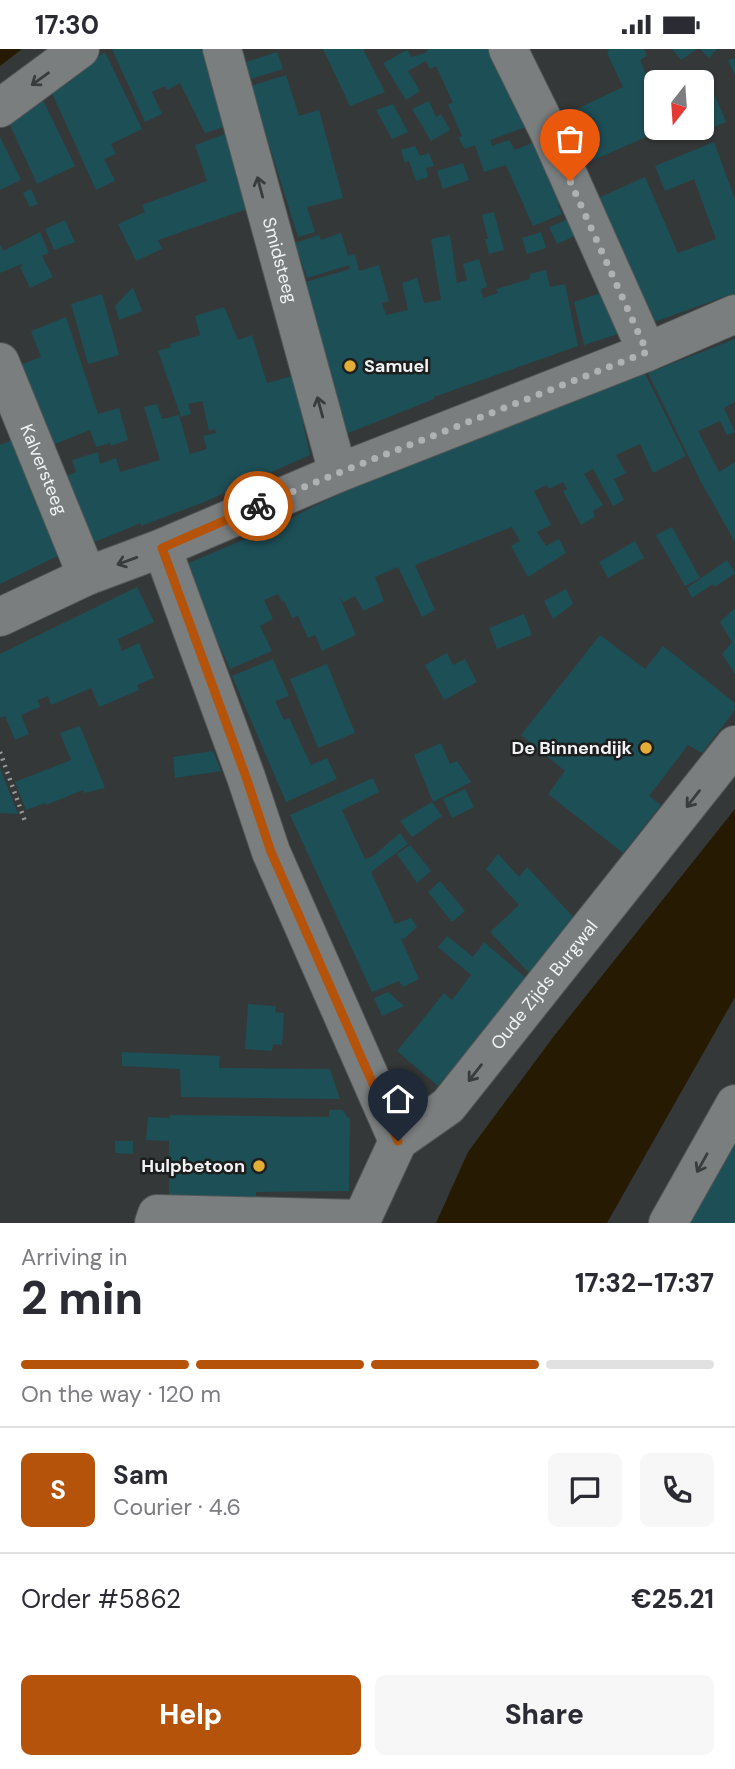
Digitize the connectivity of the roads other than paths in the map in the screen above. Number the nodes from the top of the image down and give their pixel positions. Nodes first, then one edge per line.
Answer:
1 (80, 49) edge
2 (222, 49) edge
3 (508, 49) edge
4 (0, 108) edge
5 (735, 314) edge
6 (647, 352) junction
7 (0, 362) edge
8 (338, 473) junction
9 (162, 548) junction
10 (87, 576) junction
11 (0, 617) edge
12 (735, 745) edge
13 (735, 1104) edge
14 (398, 1141) junction
15 (360, 1221) edge
16 (154, 1223) edge
17 (668, 1223) edge

1 -> 4 street
8 -> 2 street, Smidsteeg
3 - 6 street
5 - 6 street
6 - 8 street
7 - 10 street, Kalversteeg
8 - 9 street
9 -> 10 street
9 - 14 street
10 - 11 street
12 -> 14 street, Oude Zijds Burgwal
13 -> 17 street
14 - 15 street
15 - 16 street

